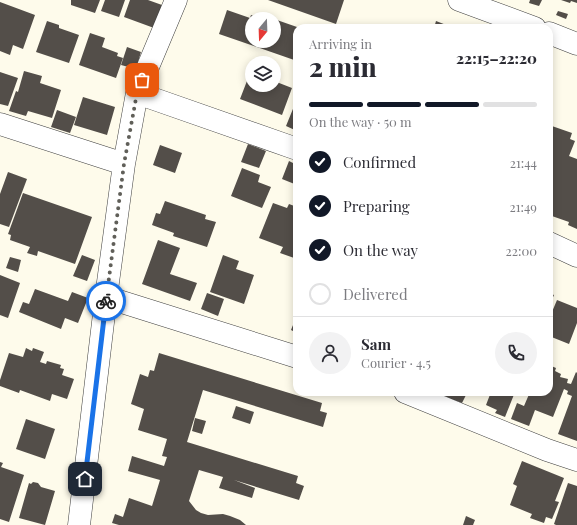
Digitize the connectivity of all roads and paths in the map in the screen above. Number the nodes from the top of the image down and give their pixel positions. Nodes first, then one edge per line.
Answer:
1 (176, 0) edge
2 (459, 0) edge
3 (523, 24) edge
4 (553, 35) edge
5 (577, 44) edge
6 (137, 93) junction
7 (0, 124) edge
8 (293, 148) edge
9 (124, 164) junction
10 (553, 246) edge
11 (577, 256) edge
12 (106, 297) junction
13 (293, 356) edge
14 (415, 396) edge
15 (577, 460) edge
16 (79, 525) edge

1 - 6 street
2 - 3 street
4 - 5 street
6 - 8 street
6 - 9 street
7 - 9 street
9 - 12 street
10 - 11 street
12 - 13 street
12 - 16 street
14 - 15 street

